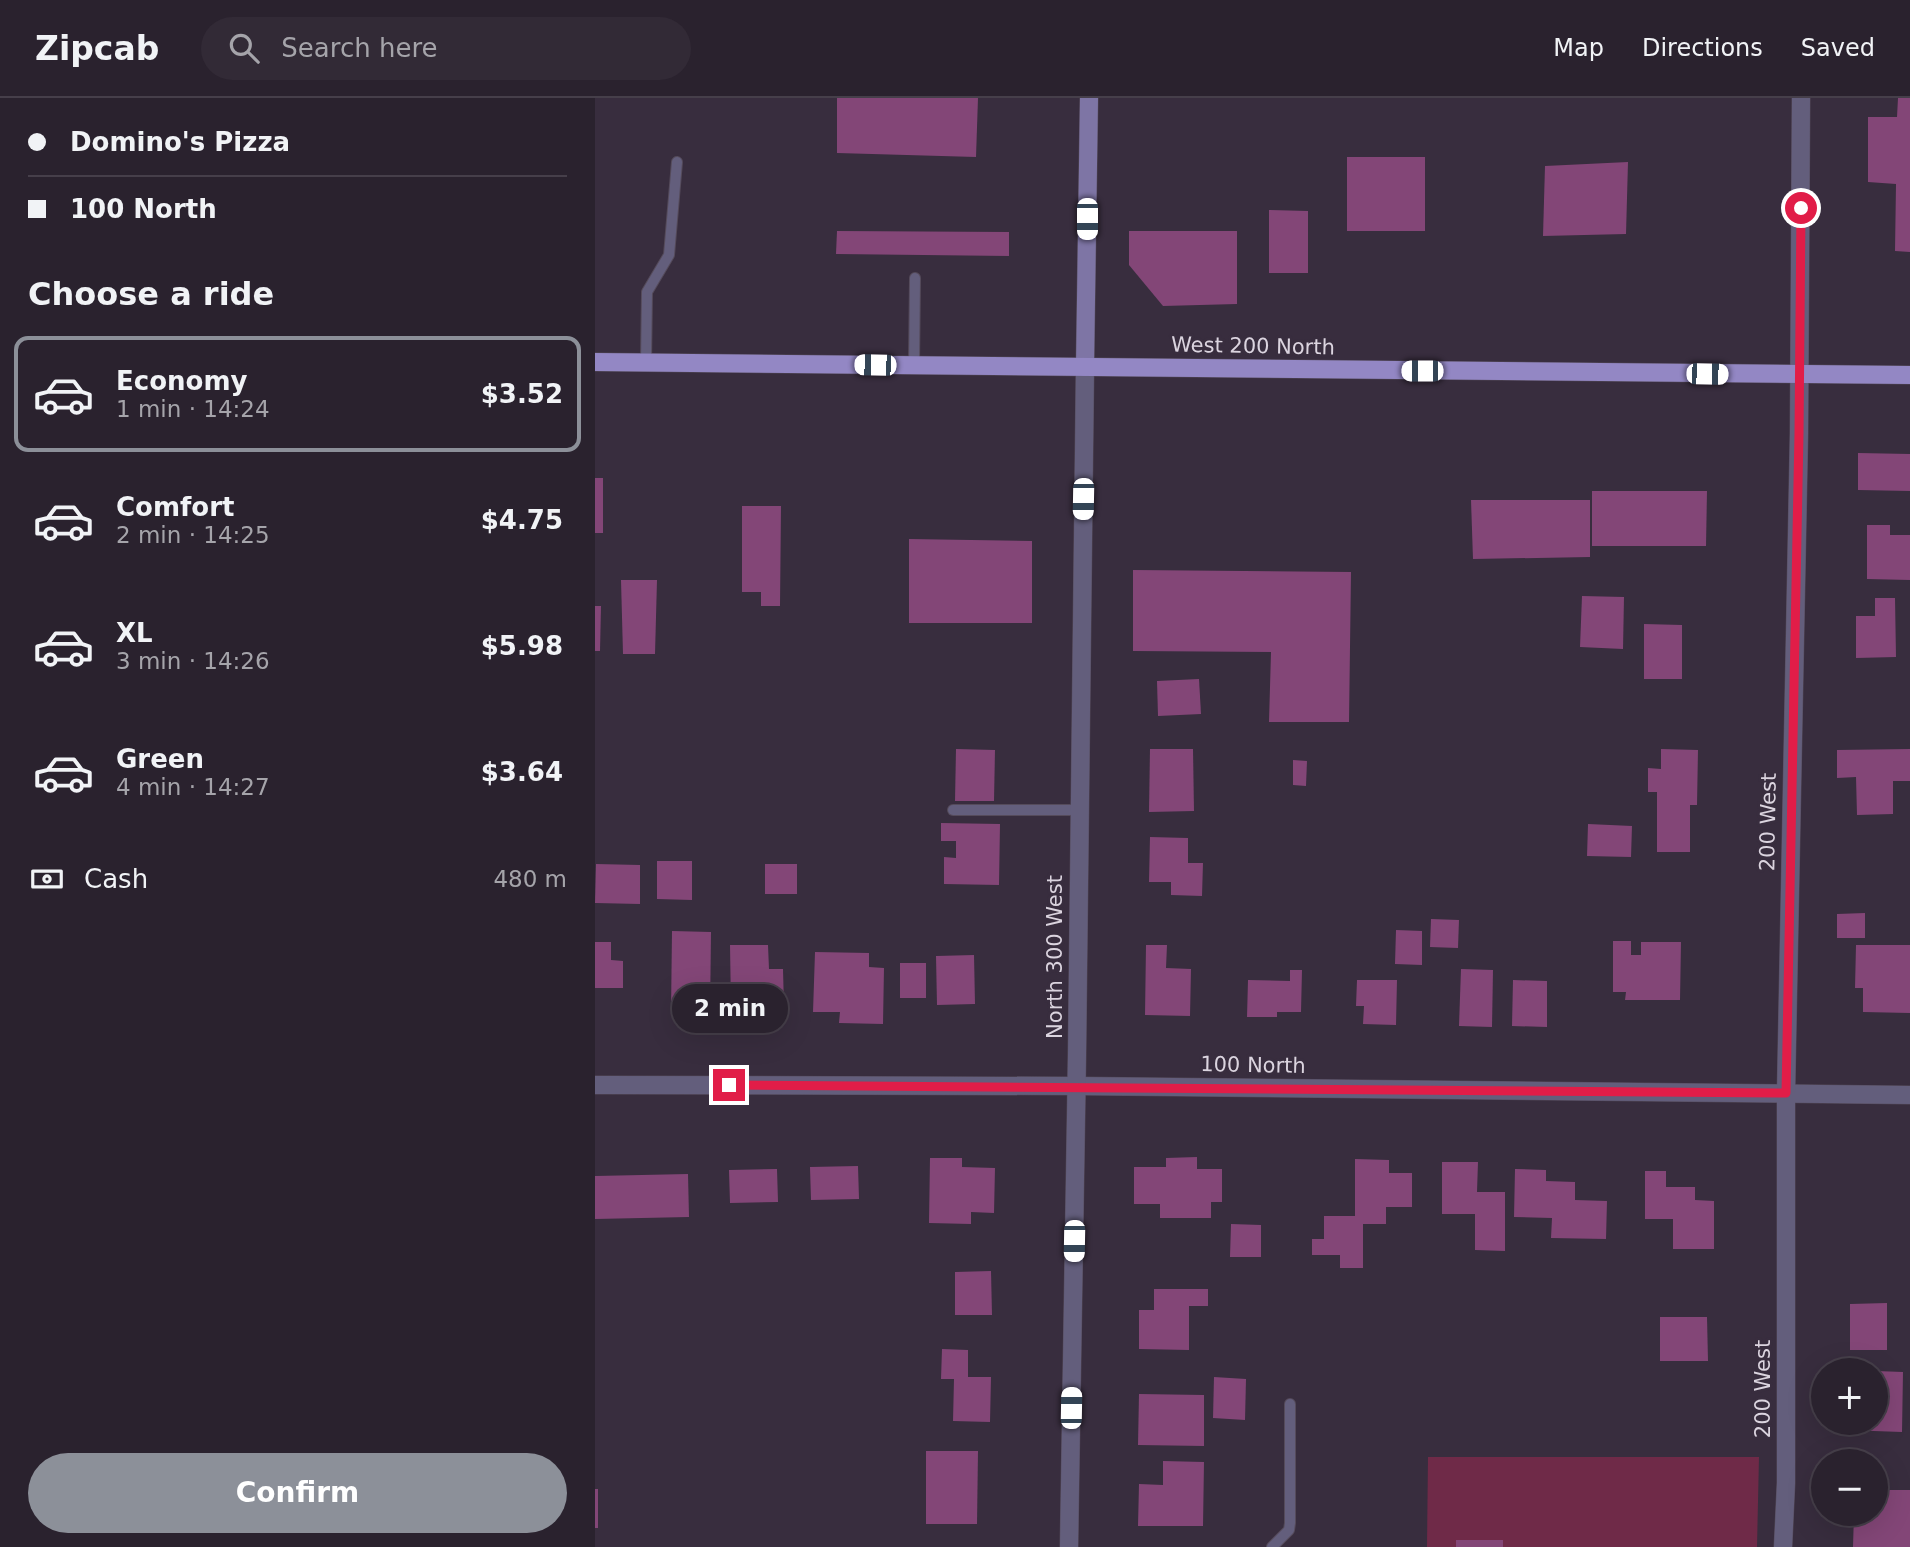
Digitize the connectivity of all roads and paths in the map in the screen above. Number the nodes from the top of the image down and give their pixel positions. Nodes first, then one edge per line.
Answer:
1 (1089, 98) edge
2 (1801, 98) edge
3 (677, 162) dead end
4 (915, 278) dead end
5 (595, 362) edge
6 (646, 363) junction
7 (914, 366) junction
8 (1085, 367) junction
9 (1799, 375) junction
10 (1910, 376) edge
11 (953, 810) dead end
12 (1079, 810) junction
13 (595, 1085) edge
14 (1077, 1086) junction
15 (1786, 1093) junction
16 (1910, 1095) edge
17 (1290, 1404) dead end
18 (1069, 1547) edge
19 (1272, 1547) edge
20 (1783, 1547) edge

1 - 8 street
2 - 9 street, 200 West
3 - 6 lane
4 - 7 lane
5 - 6 main road, West 200 North
6 - 7 main road, West 200 North
7 - 8 main road, West 200 North
8 - 9 main road, West 200 North
8 - 12 street, North 300 West
9 - 10 main road, West 200 North
9 - 15 street, 200 West
11 - 12 lane
12 - 14 street, North 300 West
13 - 14 street, 100 North
14 - 15 street, 100 North
14 - 18 street, North 300 West
15 - 16 street, 100 North
15 - 20 street, 200 West
17 - 19 lane

